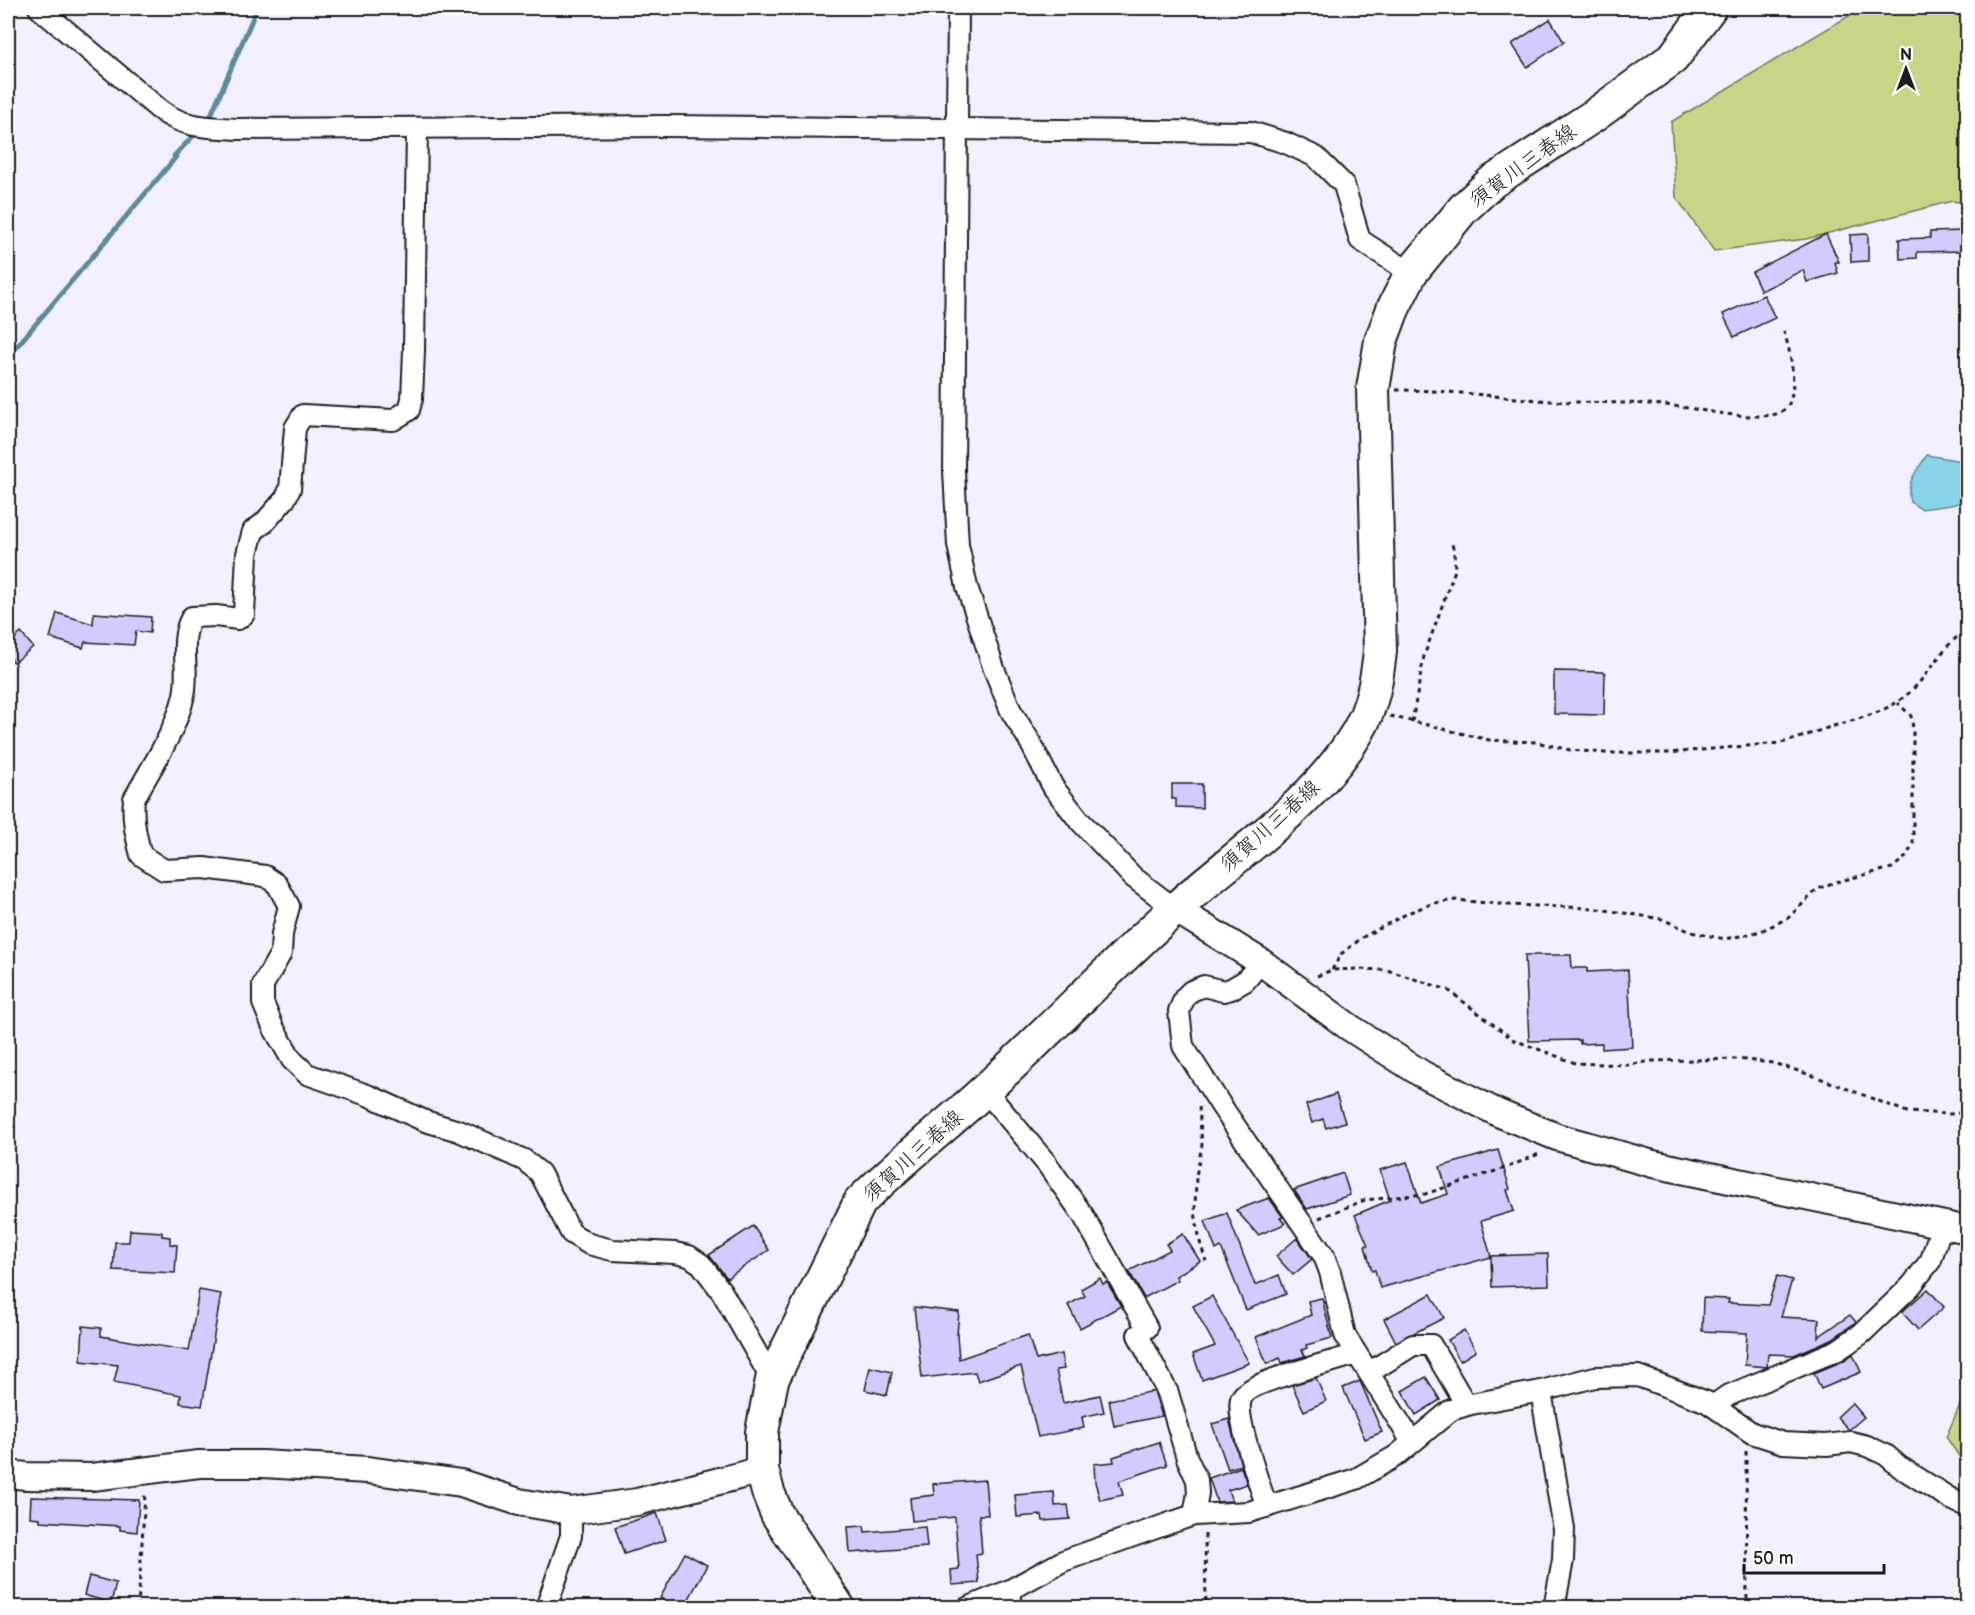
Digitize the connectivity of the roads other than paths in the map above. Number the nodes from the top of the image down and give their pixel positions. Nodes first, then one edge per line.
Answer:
1 (39, 8) edge
2 (958, 8) edge
3 (1710, 8) edge
4 (417, 129) junction
5 (956, 129) junction
6 (1411, 273) junction
7 (1175, 909) junction
8 (1261, 962) junction
9 (985, 1090) junction
10 (1942, 1224) junction
11 (1968, 1230) edge
12 (1356, 1354) junction
13 (1370, 1372) junction
14 (772, 1380) junction
15 (1541, 1391) junction
16 (1463, 1406) junction
17 (1713, 1406) junction
18 (1412, 1442) junction
19 (762, 1470) junction
20 (8, 1474) edge
21 (1267, 1507) junction
22 (1968, 1507) edge
23 (571, 1511) junction
24 (1199, 1515) junction
25 (1011, 1599) edge
26 (546, 1608) edge
27 (839, 1608) edge
28 (967, 1608) edge
29 (1554, 1608) edge

1 - 4 street
2 - 5 street
3 - 6 main road, 須賀川三春線
4 - 5 street
4 - 14 street
5 - 6 street
5 - 7 street
6 - 7 main road, 須賀川三春線
7 - 8 street
7 - 9 main road, 須賀川三春線
8 - 10 street
8 - 12 street
9 - 14 main road, 須賀川三春線
9 - 24 street
10 - 11 street
10 - 17 street
12 - 13 street
12 - 21 street
13 - 16 street
13 - 18 street
14 - 19 main road, 須賀川三春線
15 - 16 street
15 - 17 street
15 - 29 street
16 - 18 street
17 - 22 street
18 - 21 street
19 - 23 street
19 - 27 main road, 須賀川三春線
20 - 23 street
21 - 24 street
23 - 26 street
24 - 25 street
25 - 28 street

